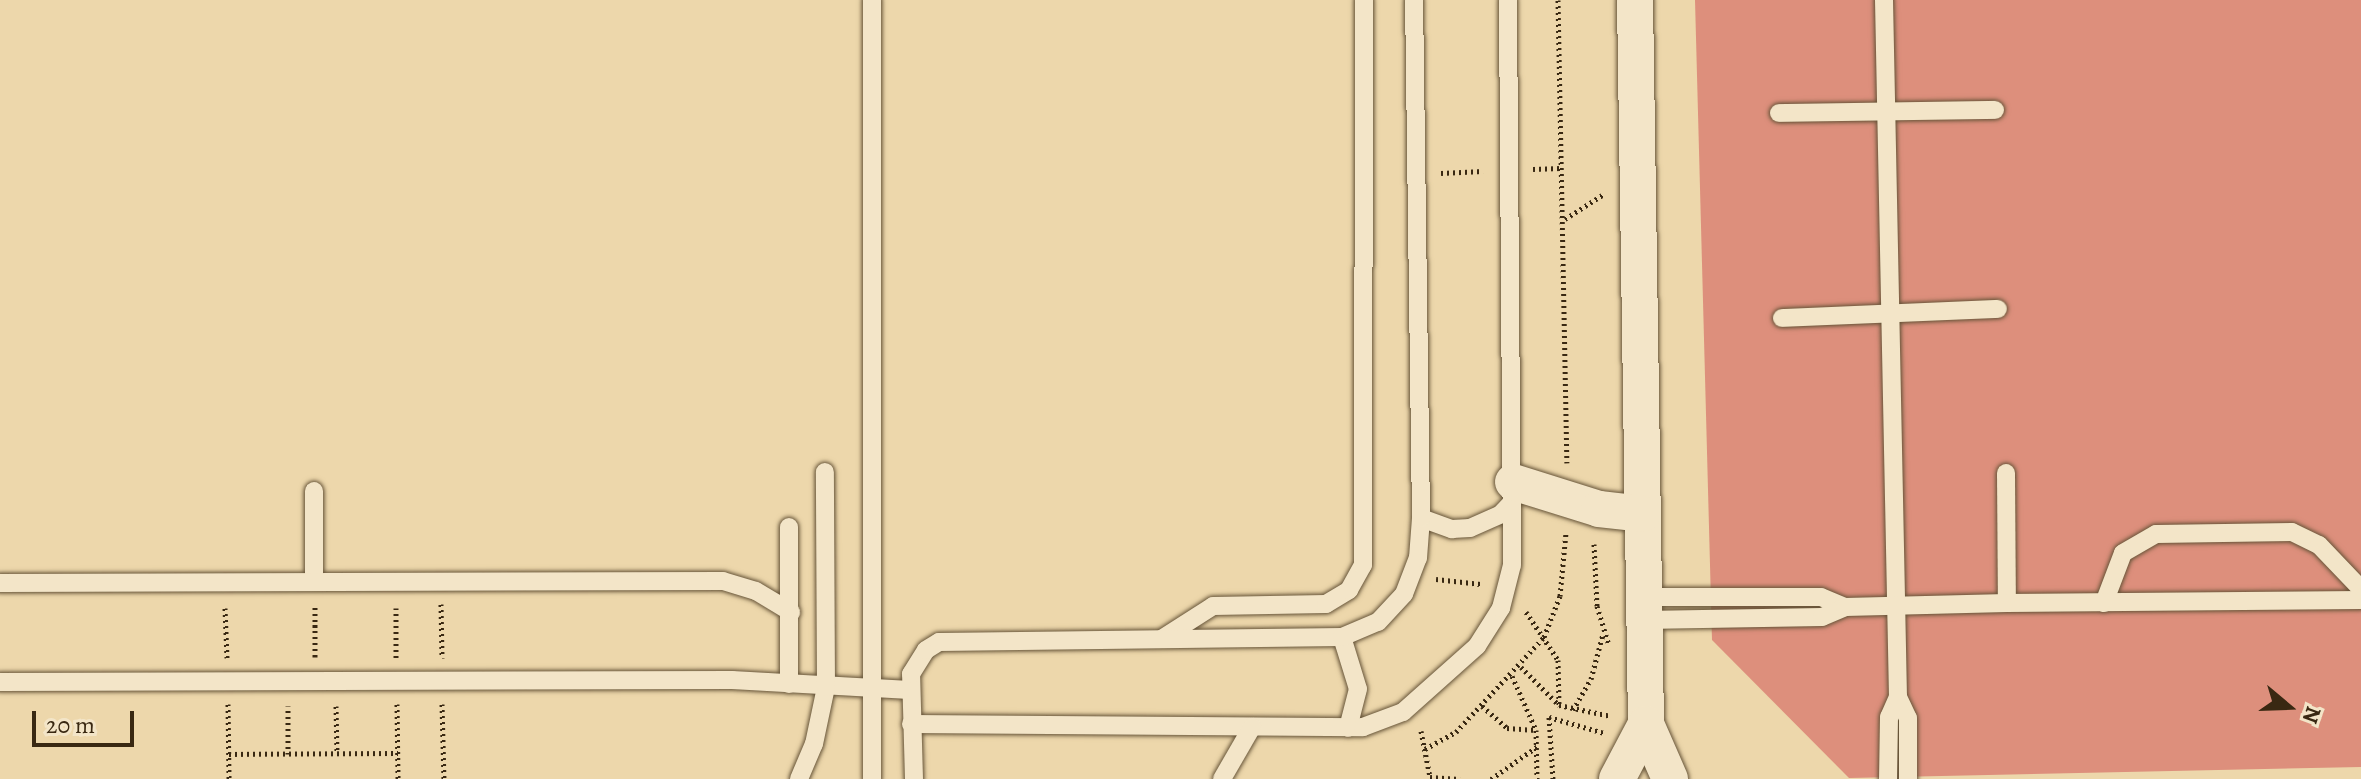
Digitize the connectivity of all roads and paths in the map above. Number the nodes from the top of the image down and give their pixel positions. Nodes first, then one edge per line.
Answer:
1 (872, 0) edge
2 (1364, 0) edge
3 (1414, 0) edge
4 (1508, 0) edge
5 (1558, 0) edge
6 (1635, 0) edge
7 (1884, 0) edge
8 (1995, 110) dead end
9 (1886, 111) junction
10 (1779, 113) dead end
11 (1998, 309) dead end
12 (1890, 314) junction
13 (1782, 318) dead end
14 (825, 472) dead end
15 (2006, 473) dead end
16 (314, 491) dead end
17 (1513, 501) junction
18 (1643, 514) junction
19 (1567, 516) junction
20 (1421, 518) junction
21 (789, 527) dead end
22 (1574, 535) dead end
23 (1583, 537) dead end
24 (314, 578) junction
25 (0, 583) edge
26 (2361, 589) edge
27 (2361, 600) edge
28 (2007, 603) junction
29 (2104, 603) junction
30 (1897, 606) junction
31 (1644, 609) junction
32 (791, 612) junction
33 (1604, 631) junction
34 (1342, 637) junction
35 (1163, 638) junction
36 (1614, 659) dead end
37 (1521, 667) junction
38 (1512, 676) junction
39 (289, 681) junction
40 (315, 681) junction
41 (336, 681) junction
42 (0, 682) edge
43 (789, 684) junction
44 (826, 687) junction
45 (872, 689) junction
46 (910, 690) junction
47 (1898, 697) junction
48 (1414, 703) junction
49 (1482, 706) junction
50 (1573, 710) junction
51 (911, 724) junction
52 (1252, 727) junction
53 (1627, 727) junction
54 (1348, 728) junction
55 (1536, 730) junction
56 (1538, 745) junction
57 (1425, 749) junction
58 (337, 753) junction
59 (398, 753) dead end
60 (229, 754) dead end
61 (288, 754) junction
62 (799, 779) edge
63 (872, 779) edge
64 (914, 779) edge
65 (1222, 779) edge
66 (1460, 779) edge
67 (1491, 779) edge
68 (1537, 779) edge
69 (1553, 779) edge
70 (1617, 779) edge
71 (1670, 779) edge
72 (1888, 779) edge
73 (1908, 779) edge

1 - 45 lane
2 - 35 lane
3 - 20 lane
4 - 17 lane
5 - 19 path
6 - 18 street
7 - 9 lane
8 - 9 lane
9 - 10 lane
9 - 12 lane
11 - 12 lane
12 - 13 lane
12 - 30 lane
14 - 44 lane
15 - 28 lane
16 - 24 lane
17 - 19 street
17 - 19 path
17 - 20 lane
17 - 48 lane
18 - 19 street
18 - 31 street
19 - 22 path
19 - 37 path
20 - 34 lane
21 - 32 lane
23 - 33 path
24 - 25 lane
24 - 32 lane
24 - 40 path
26 - 29 lane
27 - 29 lane
28 - 29 lane
28 - 30 lane
30 - 31 lane
30 - 47 lane
31 - 53 street
32 - 43 lane
33 - 36 path
33 - 50 path
34 - 35 lane
34 - 54 lane
35 - 46 lane
37 - 38 path
37 - 50 path
38 - 49 path
38 - 55 path
39 - 40 lane
39 - 42 lane
39 - 61 path
40 - 41 lane
41 - 43 lane
41 - 58 path
43 - 44 lane
44 - 45 lane
44 - 62 lane
45 - 46 lane
45 - 63 lane
46 - 51 lane
47 - 72 lane
47 - 73 lane
48 - 54 lane
48 - 57 path
49 - 55 path
49 - 57 path
50 - 53 path
51 - 52 lane
51 - 64 lane
52 - 54 lane
52 - 65 lane
53 - 69 path
53 - 70 street
53 - 71 street
55 - 56 path
56 - 67 path
56 - 68 path
57 - 66 path
58 - 59 path
58 - 61 path
60 - 61 path

